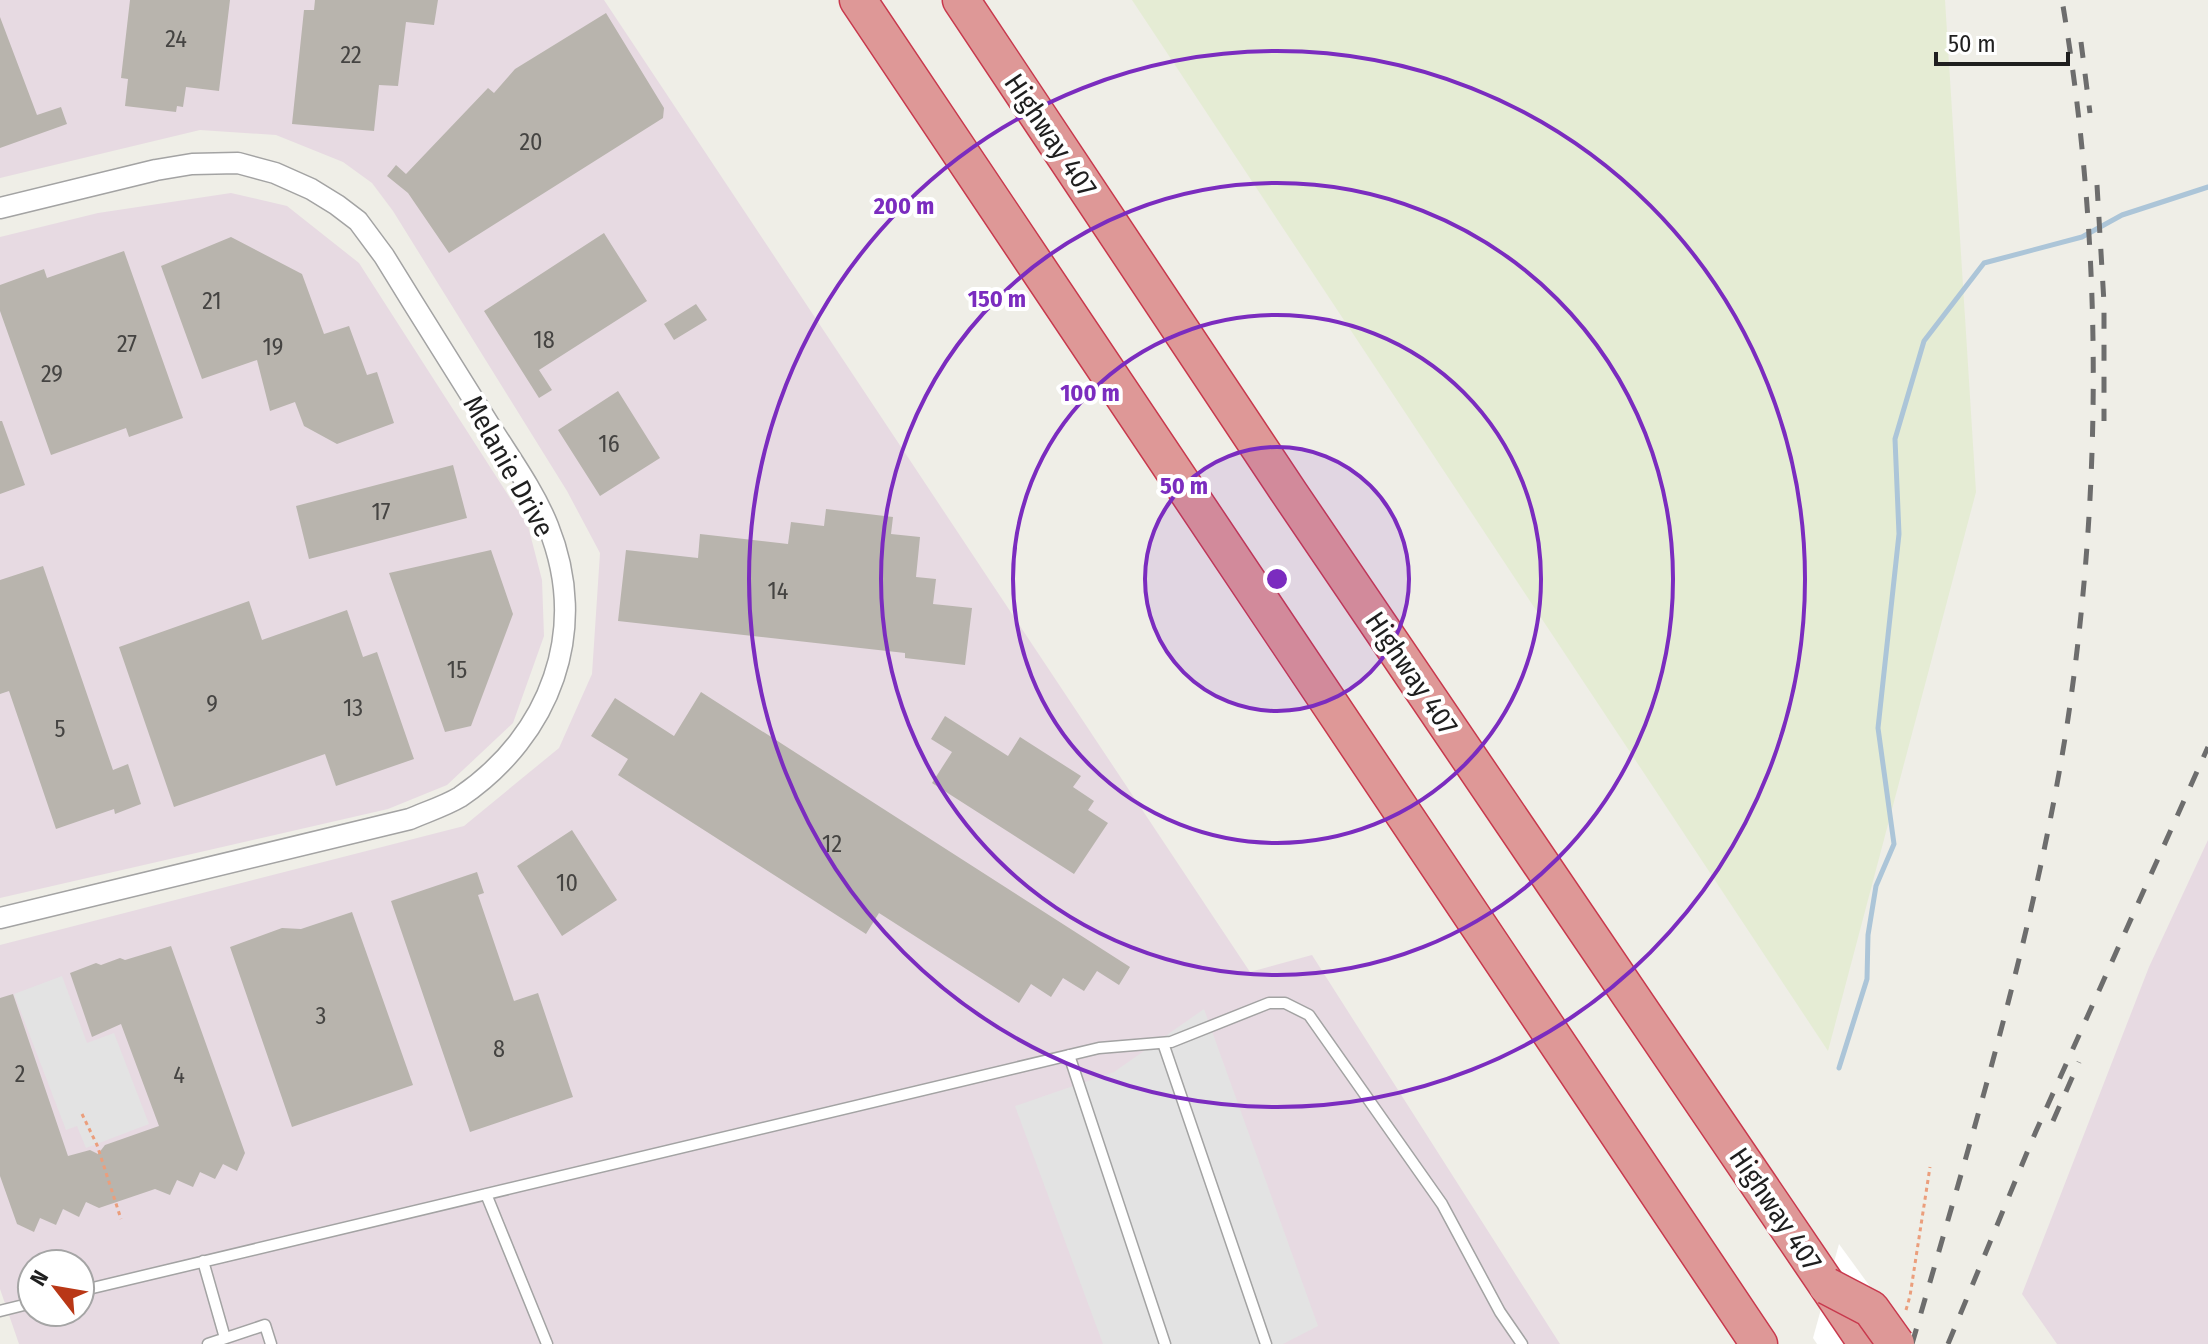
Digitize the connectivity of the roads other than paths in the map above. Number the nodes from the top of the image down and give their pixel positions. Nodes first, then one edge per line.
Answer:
1 (858, 0) edge
2 (961, 0) edge
3 (0, 208) edge
4 (0, 918) edge
5 (1163, 1043) junction
6 (1069, 1055) junction
7 (486, 1194) junction
8 (203, 1261) junction
9 (1827, 1286) junction
10 (96, 1287) edge
11 (1899, 1332) edge
12 (225, 1338) junction
13 (208, 1344) edge
14 (271, 1344) edge
15 (547, 1344) edge
16 (1165, 1344) edge
17 (1266, 1344) edge
18 (1522, 1344) edge
19 (1759, 1344) edge
20 (1867, 1344) edge

1 - 19 highway
2 - 9 highway, Highway 407
3 - 4 street, Melanie Drive
5 - 6 lane
5 - 17 lane
5 - 18 lane
6 - 7 lane
6 - 16 lane
7 - 8 lane
7 - 15 lane
8 - 10 lane
8 - 12 lane
9 - 11 highway, bridge
9 - 20 highway, Highway 407
12 - 13 lane
12 - 14 lane

